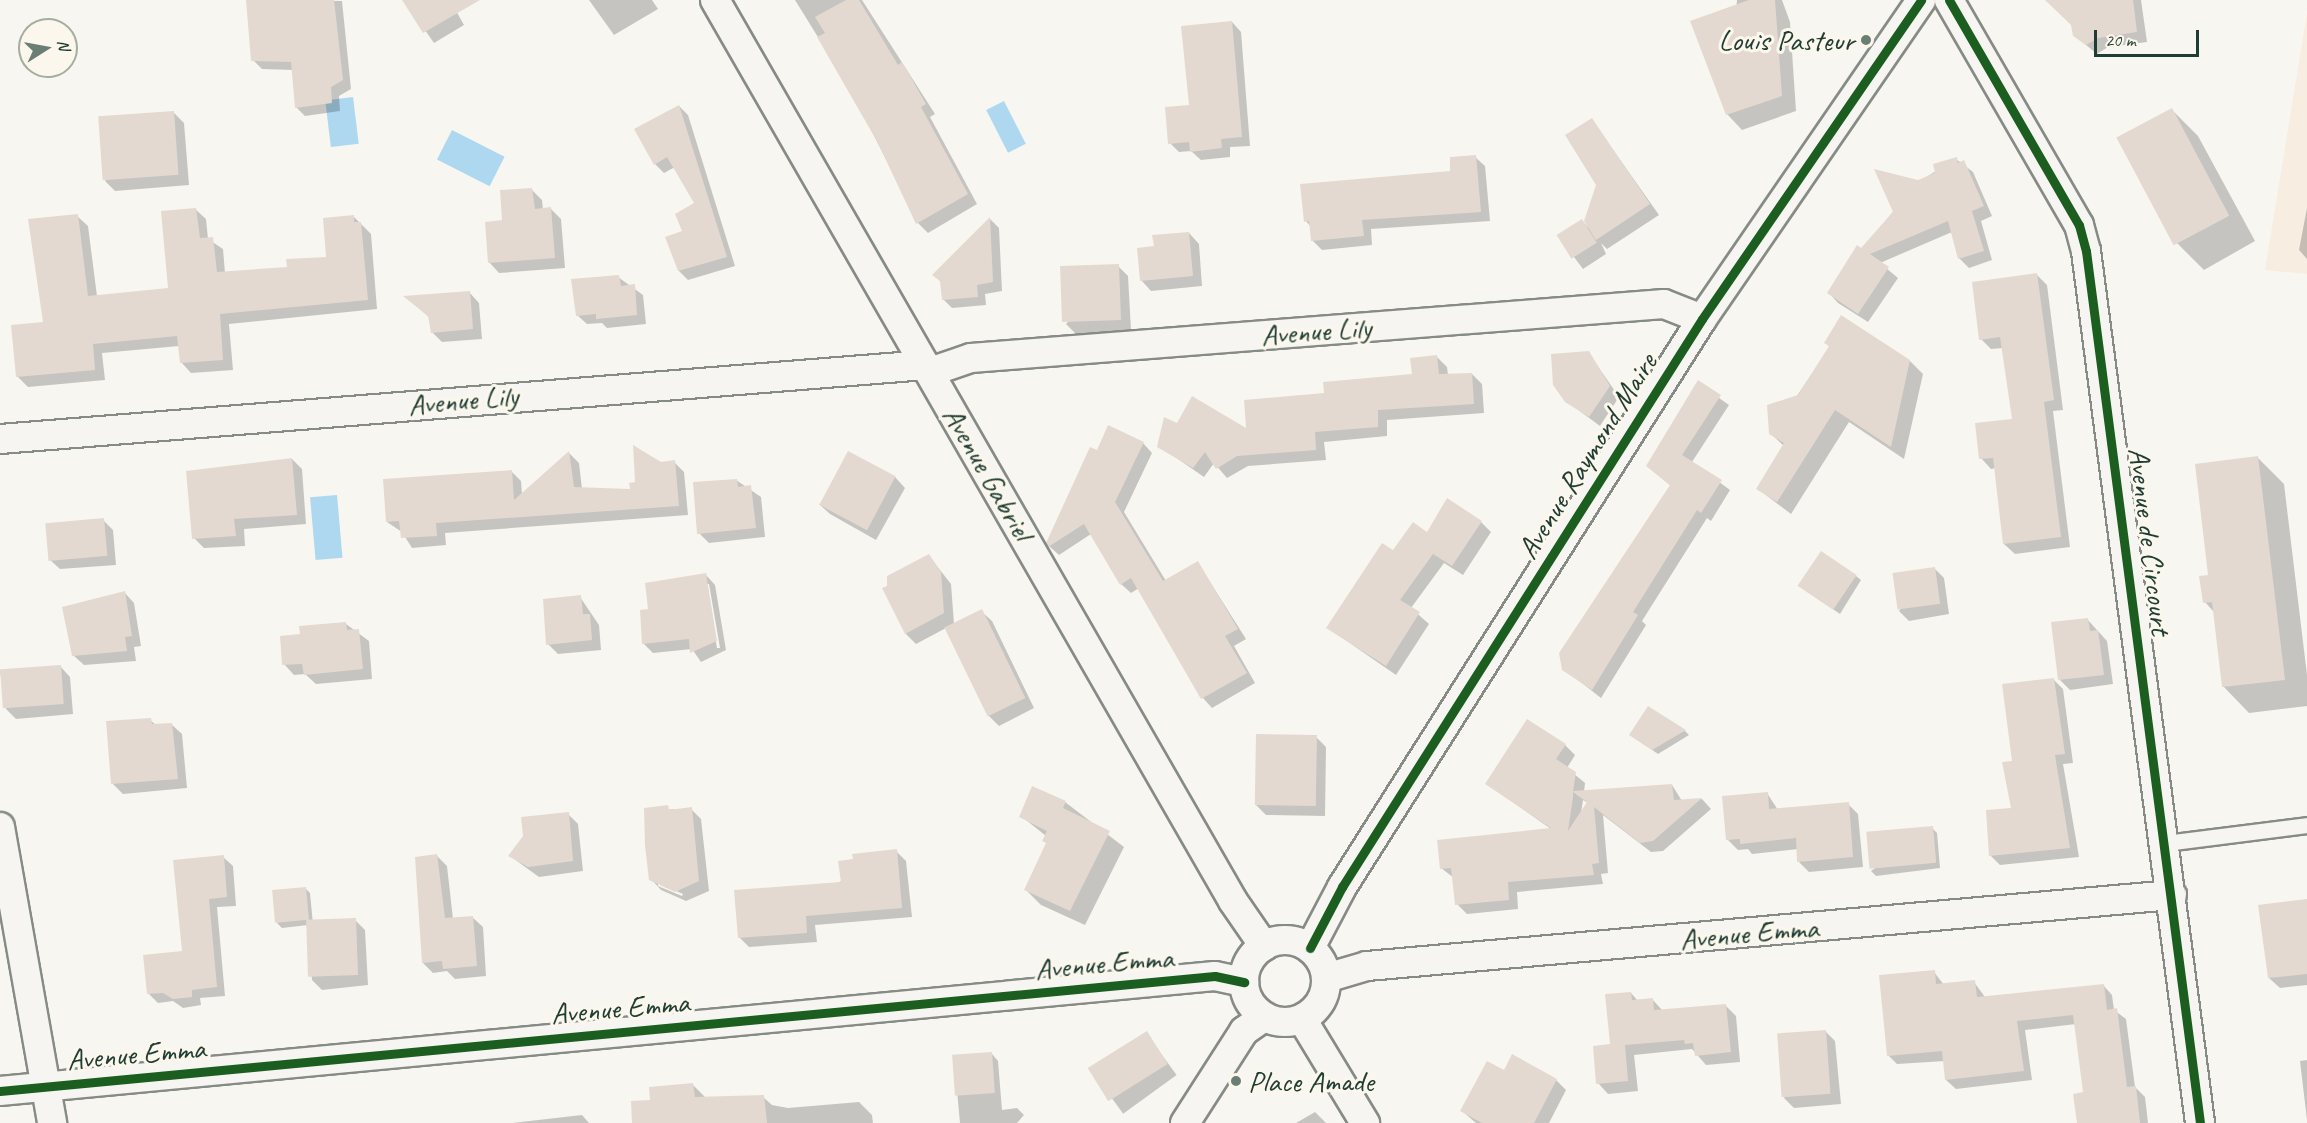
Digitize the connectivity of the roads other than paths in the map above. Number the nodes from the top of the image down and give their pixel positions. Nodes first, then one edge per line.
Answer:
1 (715, 0) edge
2 (1921, 0) edge
3 (1949, 0) edge
4 (1702, 319) junction
5 (927, 368) junction
6 (0, 439) edge
7 (2307, 825) edge
8 (0, 827) edge
9 (2166, 843) junction
10 (2172, 895) junction
11 (1264, 946) junction
12 (1310, 948) junction
13 (1326, 978) junction
14 (1244, 982) junction
15 (1264, 1017) junction
16 (1302, 1019) junction
17 (45, 1087) junction
18 (0, 1091) edge
19 (52, 1123) edge
20 (1185, 1123) edge
21 (1365, 1123) edge
22 (2200, 1123) edge

1 - 5 street, Avenue Gabriel
2 - 4 street, Avenue Raymond Maire
3 - 9 street, Avenue de Circourt
4 - 5 street, Avenue Lily
4 - 12 street, Avenue Raymond Maire
5 - 6 street, Avenue Lily
5 - 11 street, Avenue Gabriel
7 - 9 lane
8 - 17 street
9 - 10 street, Avenue de Circourt
10 - 13 street, Avenue Emma
10 - 22 street, Avenue de Circourt
11 - 12 street
11 - 14 street
12 - 13 street
13 - 16 street
14 - 15 street
14 - 17 street, Avenue Emma
15 - 16 street
15 - 20 street
16 - 21 street
17 - 18 street, Avenue Emma
17 - 19 street

